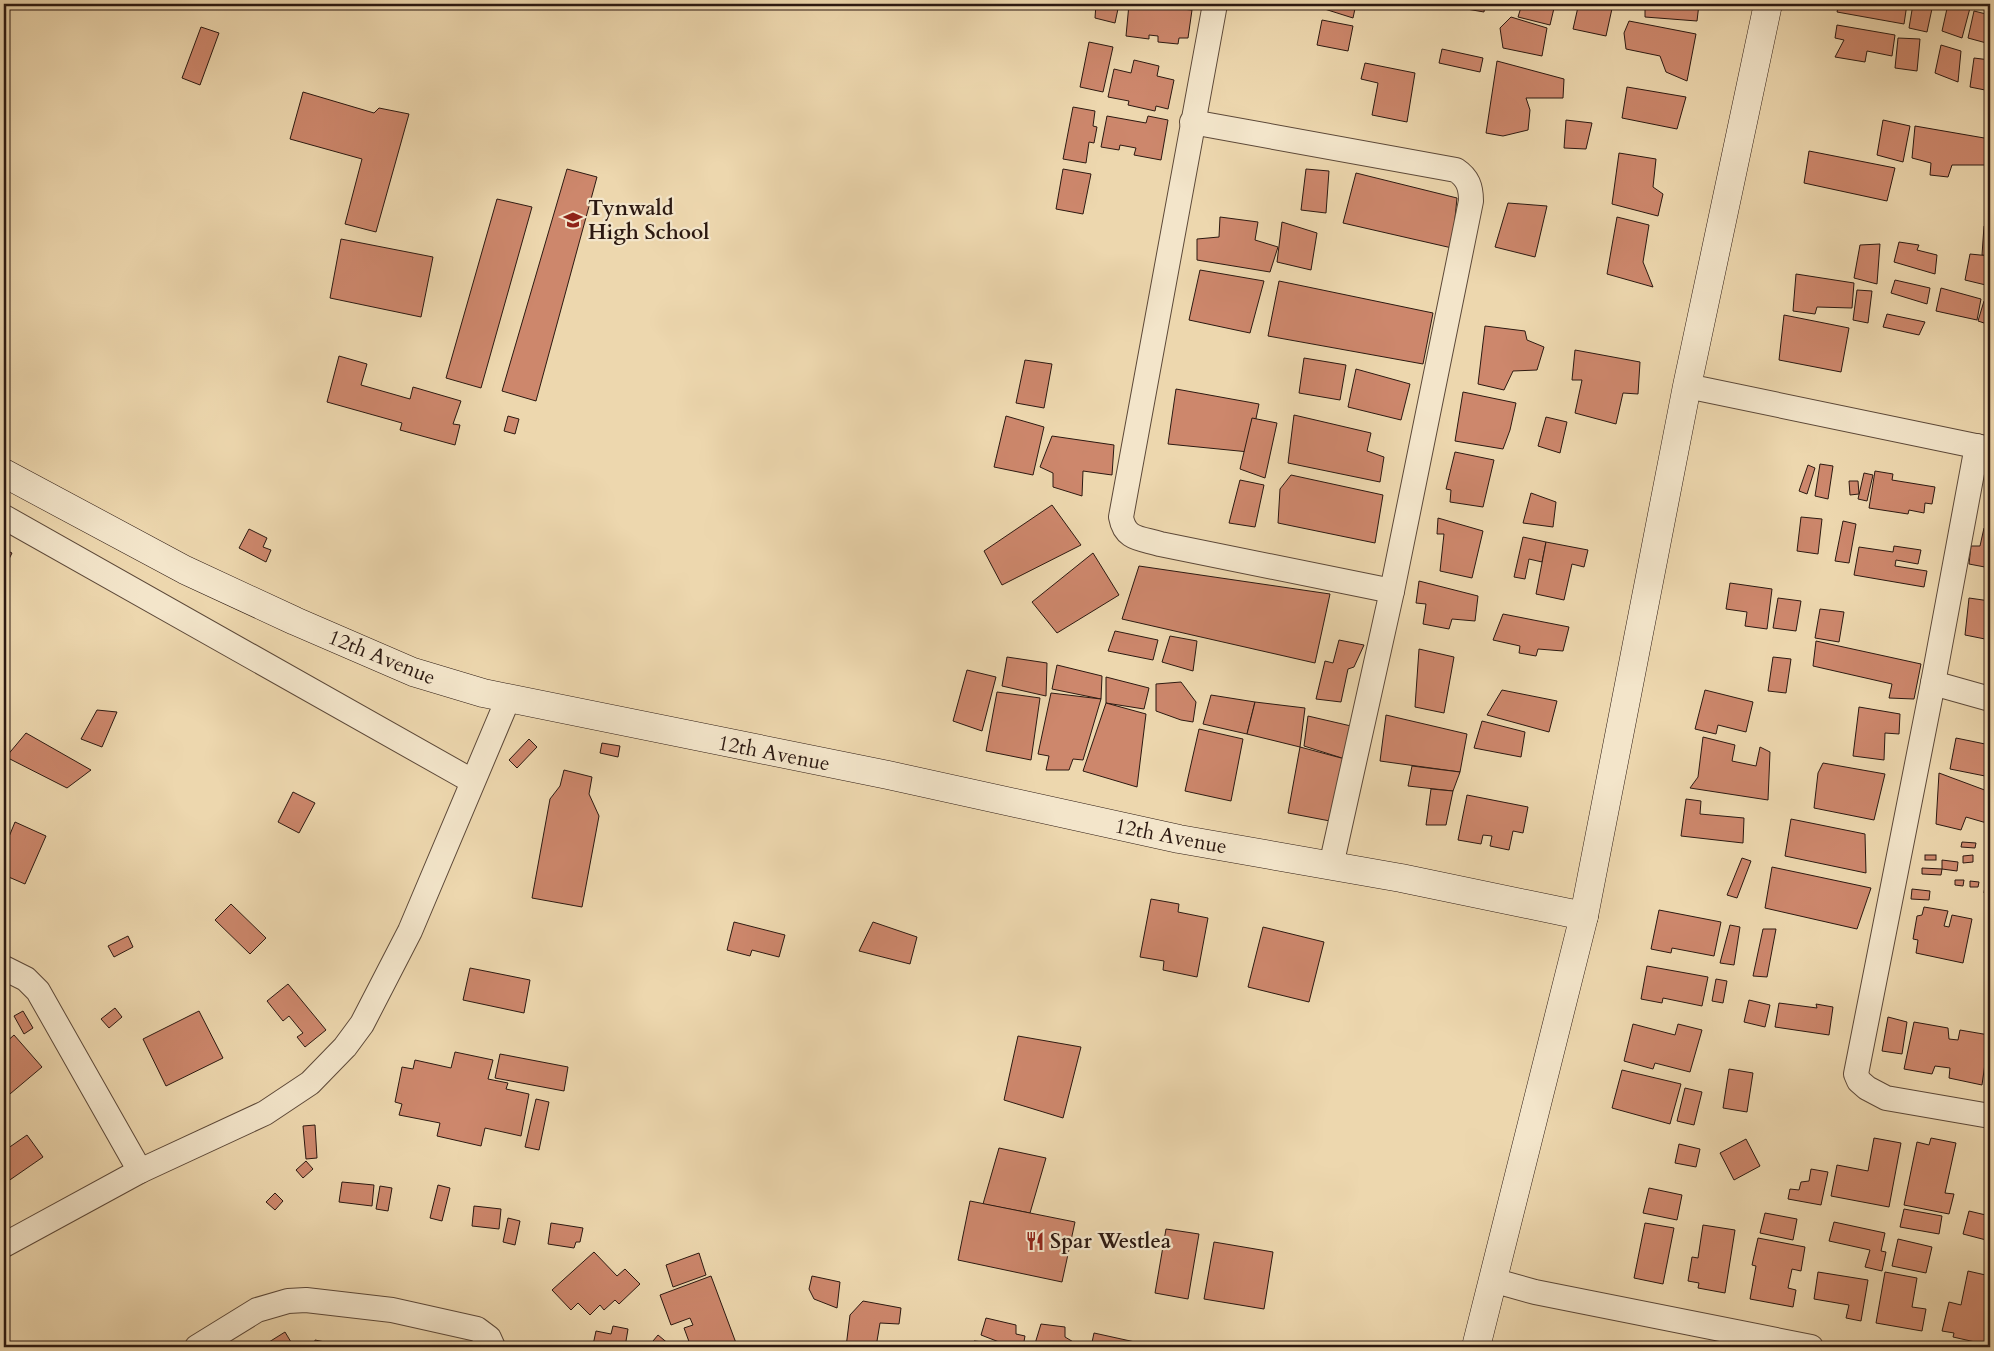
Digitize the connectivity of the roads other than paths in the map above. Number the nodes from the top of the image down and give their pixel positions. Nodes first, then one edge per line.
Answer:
1 (1215, 4) edge
2 (1768, 4) edge
3 (1192, 122) junction
4 (1687, 386) junction
5 (1983, 448) edge
6 (4, 473) edge
7 (4, 517) edge
8 (1392, 591) junction
9 (1933, 683) junction
10 (508, 699) junction
11 (1990, 699) edge
12 (472, 781) junction
13 (1331, 866) junction
14 (1584, 916) junction
15 (4, 968) edge
16 (1990, 1116) edge
17 (140, 1171) junction
18 (4, 1245) edge
19 (1492, 1280) junction
20 (1803, 1346) edge
21 (197, 1347) edge
22 (493, 1347) edge
23 (1476, 1347) edge

1 - 3 street
2 - 4 street
3 - 8 street
3 - 8 street
4 - 5 street
4 - 14 street
5 - 9 street
6 - 10 street, 12th Avenue
7 - 12 street
8 - 13 street
9 - 11 street
9 - 16 street
10 - 12 street
10 - 13 street, 12th Avenue
12 - 17 street
13 - 14 street, 12th Avenue
14 - 19 street
15 - 17 street
17 - 18 street
19 - 20 street
19 - 23 street
21 - 22 street

